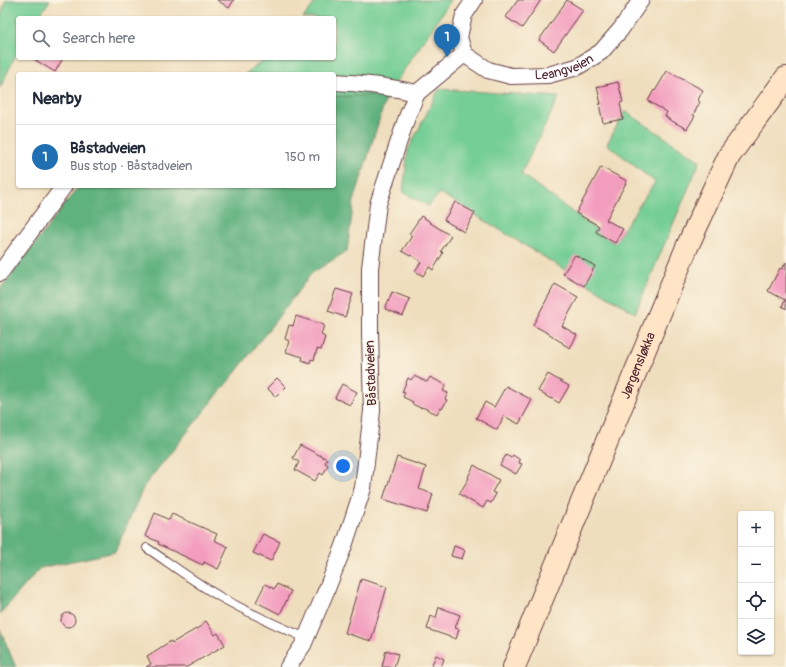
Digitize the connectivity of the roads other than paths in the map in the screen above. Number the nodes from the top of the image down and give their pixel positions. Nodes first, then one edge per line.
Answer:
1 (474, 0) edge
2 (640, 0) edge
3 (464, 54) junction
4 (786, 78) edge
5 (336, 82) edge
6 (417, 93) junction
7 (63, 188) edge
8 (0, 273) edge
9 (147, 548) dead end
10 (306, 638) junction
11 (288, 667) edge
12 (514, 667) edge

1 - 3 street
2 - 3 street, Leangveien
3 - 6 street, Båstadveien
4 - 12 street, Jørgensløkka
5 - 6 street
6 - 10 street, Båstadveien
7 - 8 street
9 - 10 lane
10 - 11 street, Båstadveien

